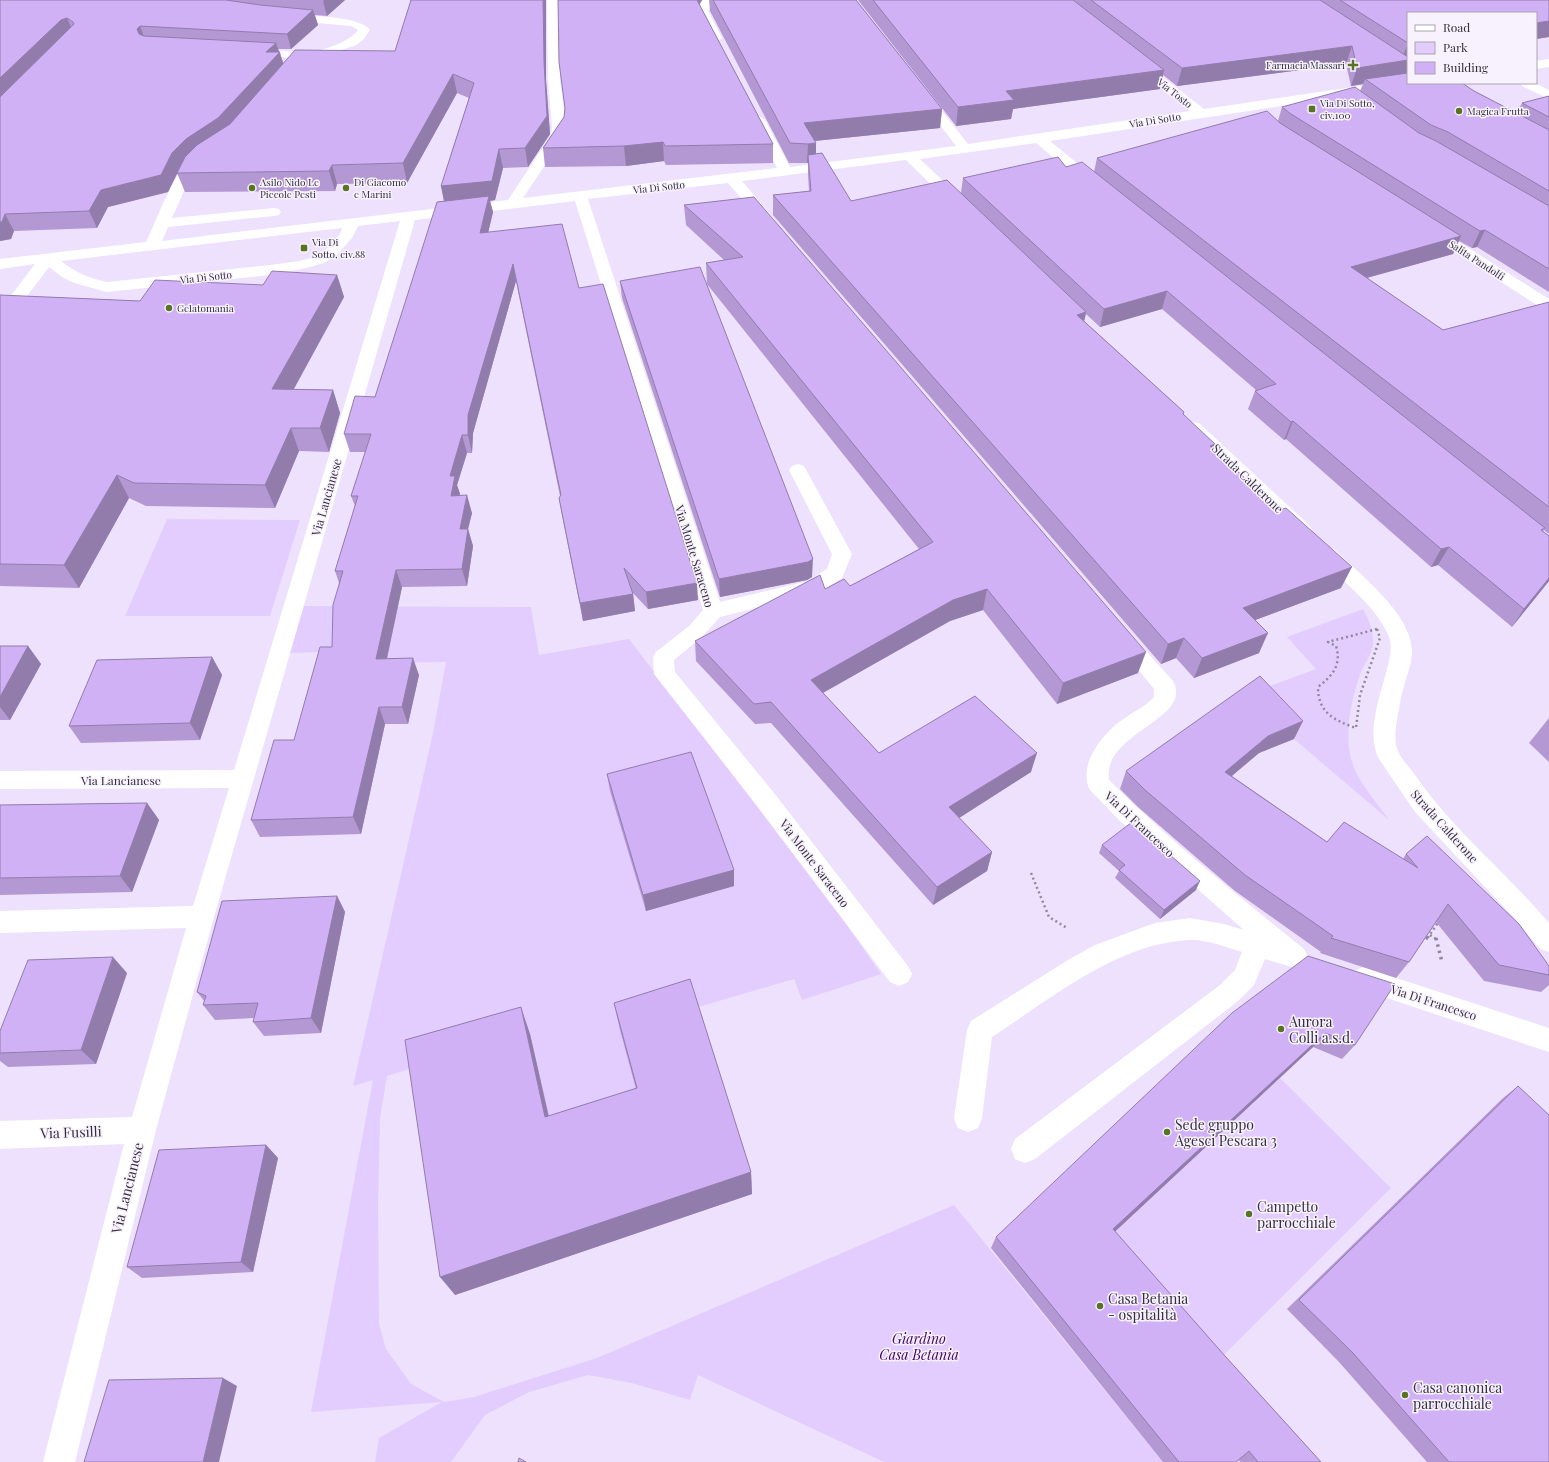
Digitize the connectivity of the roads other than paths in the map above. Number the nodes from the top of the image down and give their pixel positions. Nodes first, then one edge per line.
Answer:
1 (553, 0) edge
2 (709, 0) edge
3 (279, 17) edge
4 (723, 50) edge
5 (235, 51) edge
6 (313, 55) junction
7 (1130, 58) edge
8 (1549, 63) edge
9 (1537, 65) edge
10 (294, 66) edge
11 (1407, 76) edge
12 (1528, 84) edge
13 (917, 87) edge
14 (1344, 92) junction
15 (1549, 95) edge
16 (1360, 104) edge
17 (1248, 106) junction
18 (755, 112) edge
19 (1201, 113) junction
20 (1264, 120) edge
21 (1039, 139) junction
22 (965, 149) junction
23 (210, 153) edge
24 (909, 156) junction
25 (785, 171) junction
26 (732, 178) junction
27 (1106, 194) edge
28 (580, 195) junction
29 (513, 203) junction
30 (274, 212) dead end
31 (409, 215) junction
32 (971, 215) edge
33 (352, 222) junction
34 (161, 223) junction
35 (1421, 225) edge
36 (779, 233) edge
37 (152, 246) junction
38 (48, 258) junction
39 (0, 264) edge
40 (1549, 306) edge
41 (0, 321) edge
42 (1183, 417) edge
43 (798, 470) dead end
44 (713, 611) junction
45 (1114, 626) edge
46 (242, 779) junction
47 (0, 780) edge
48 (202, 917) junction
49 (0, 922) edge
50 (1549, 941) edge
51 (1257, 946) junction
52 (1317, 965) junction
53 (899, 974) dead end
54 (1549, 1040) edge
55 (968, 1118) dead end
56 (142, 1130) junction
57 (0, 1135) edge
58 (1025, 1149) dead end
59 (59, 1462) edge

1 - 29 street
2 - 4 street
3 - 6 street
5 - 6 street
6 - 10 street
7 - 19 street, Via Tosto
8 - 9 street
11 - 14 street, Via Di Sotto
12 - 15 street
13 - 22 street
14 - 16 street
14 - 17 street, Via Di Sotto
17 - 19 street, Via Di Sotto
17 - 20 street
18 - 25 street
19 - 21 street, Via Di Sotto
21 - 22 street, Via Di Sotto
21 - 27 street
22 - 24 street, Via Di Sotto
23 - 34 street
24 - 25 street, Via Di Sotto
24 - 32 street
25 - 26 street, Via Di Sotto
26 - 28 street, Via Di Sotto
26 - 36 street
28 - 29 street, Via Di Sotto
28 - 44 street, Via Monte Saraceno
29 - 31 street, Via Di Sotto
30 - 34 street
31 - 33 street, Via Di Sotto
31 - 46 street, Via Lancianese
33 - 37 street, Via Di Sotto
33 - 38 street, Via Di Sotto
34 - 37 street
35 - 40 street, Salita Pandolfi
37 - 38 street, Via Di Sotto
38 - 39 street, Via Di Sotto
38 - 41 street
42 - 50 street, Strada Calderone
43 - 44 street
44 - 53 street, Via Monte Saraceno
45 - 52 street, Via Di Francesco
46 - 47 street, Via Lancianese
46 - 48 street, Via Lancianese
48 - 49 street
48 - 56 street, Via Lancianese
51 - 52 street, Via Di Francesco
51 - 55 street, Via Di Francesco
51 - 58 street
52 - 54 street, Via Di Francesco
56 - 57 street, Via Fusilli
56 - 59 street, Via Lancianese

